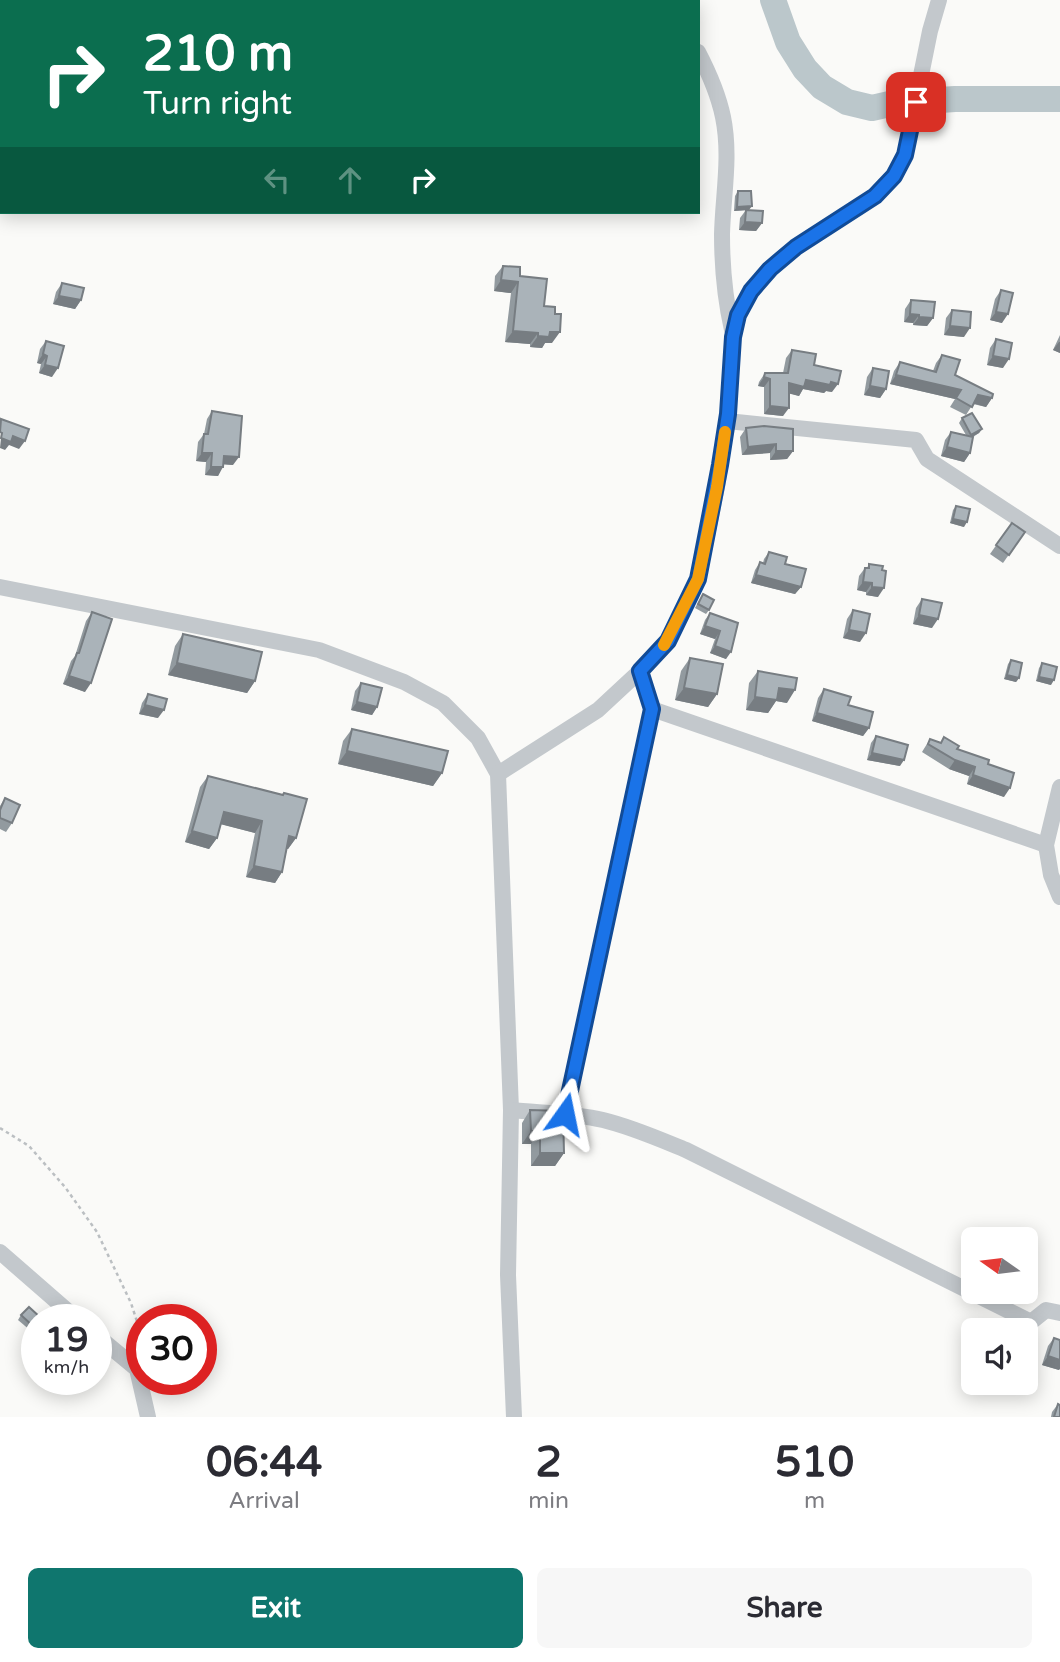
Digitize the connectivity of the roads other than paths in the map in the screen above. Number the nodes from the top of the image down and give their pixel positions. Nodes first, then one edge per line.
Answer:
1 (939, 0) edge
2 (700, 56) edge
3 (733, 337) junction
4 (727, 421) junction
5 (1060, 546) edge
6 (0, 587) edge
7 (640, 671) junction
8 (652, 709) junction
9 (498, 774) junction
10 (1060, 788) edge
11 (1046, 845) junction
12 (1060, 897) edge
13 (511, 1110) junction
14 (565, 1114) junction
15 (0, 1252) edge
16 (60, 1304) edge
17 (1060, 1313) edge
18 (112, 1348) edge
19 (148, 1417) edge
20 (514, 1417) edge

1 - 3 street
2 - 3 street
3 - 4 street
4 - 5 street
4 - 7 street
6 - 9 street
7 - 8 street
7 - 9 street
8 - 11 street
8 - 14 street
9 - 13 street
10 - 11 street
11 - 12 street
13 - 14 street
13 - 20 street
14 - 17 street
15 - 16 street
18 - 19 street

